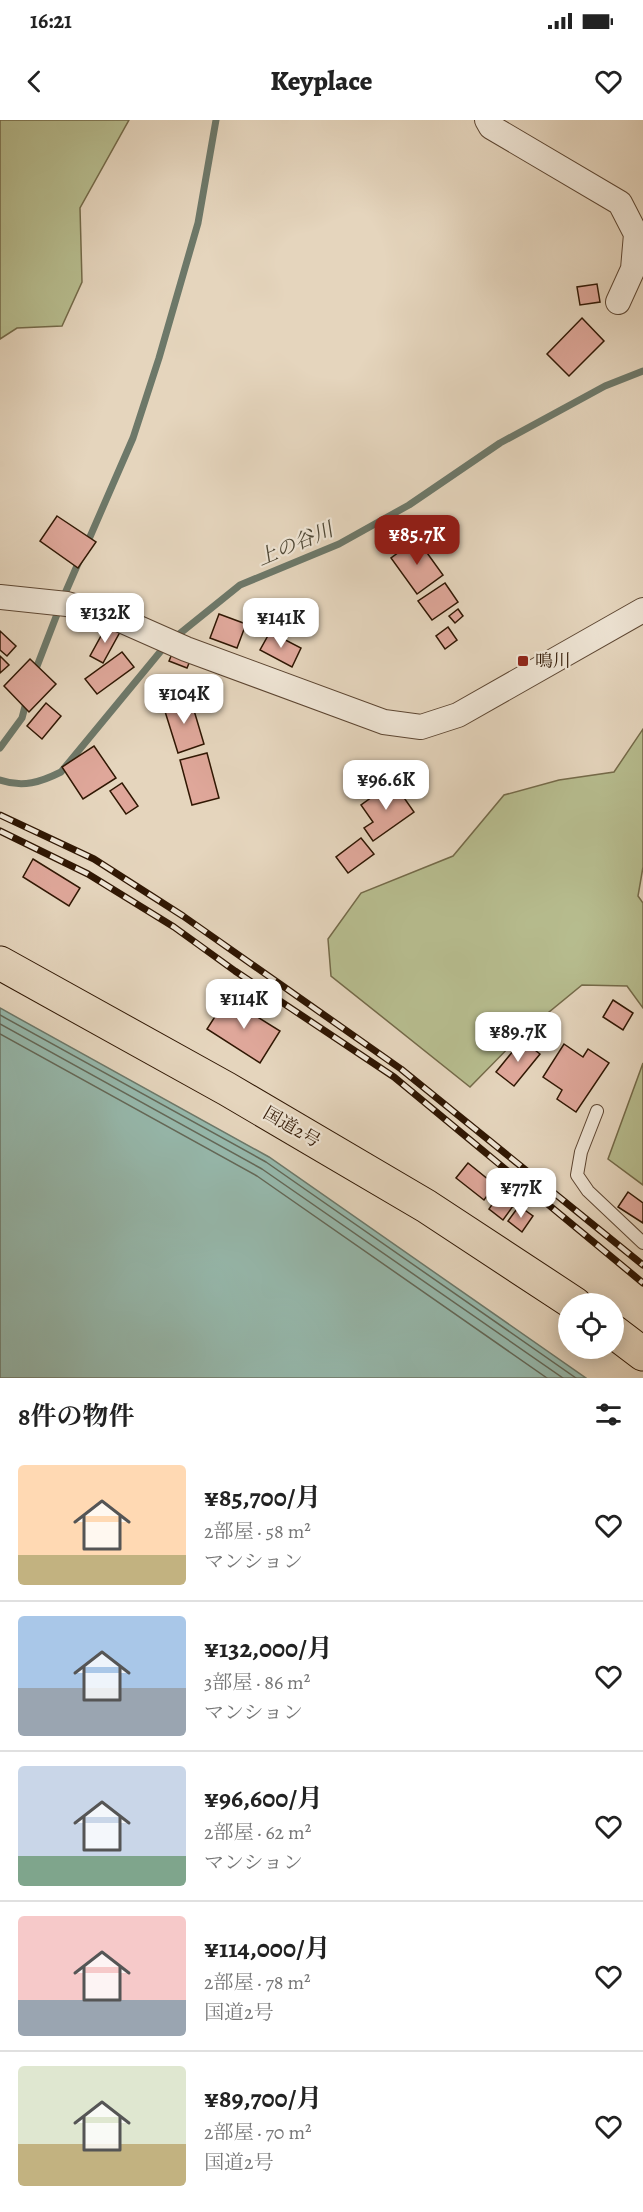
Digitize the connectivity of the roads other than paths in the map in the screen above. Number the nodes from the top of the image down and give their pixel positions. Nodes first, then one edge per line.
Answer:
1 (487, 120) edge
2 (618, 302) dead end
3 (0, 597) edge
4 (643, 610) edge
5 (0, 963) edge
6 (597, 1111) dead end
7 (643, 1243) edge
8 (558, 1293) edge
9 (624, 1340) edge
10 (643, 1354) edge

1 - 2 street
3 - 4 street
5 - 8 highway, 国道2号
6 - 7 lane
9 - 10 highway

